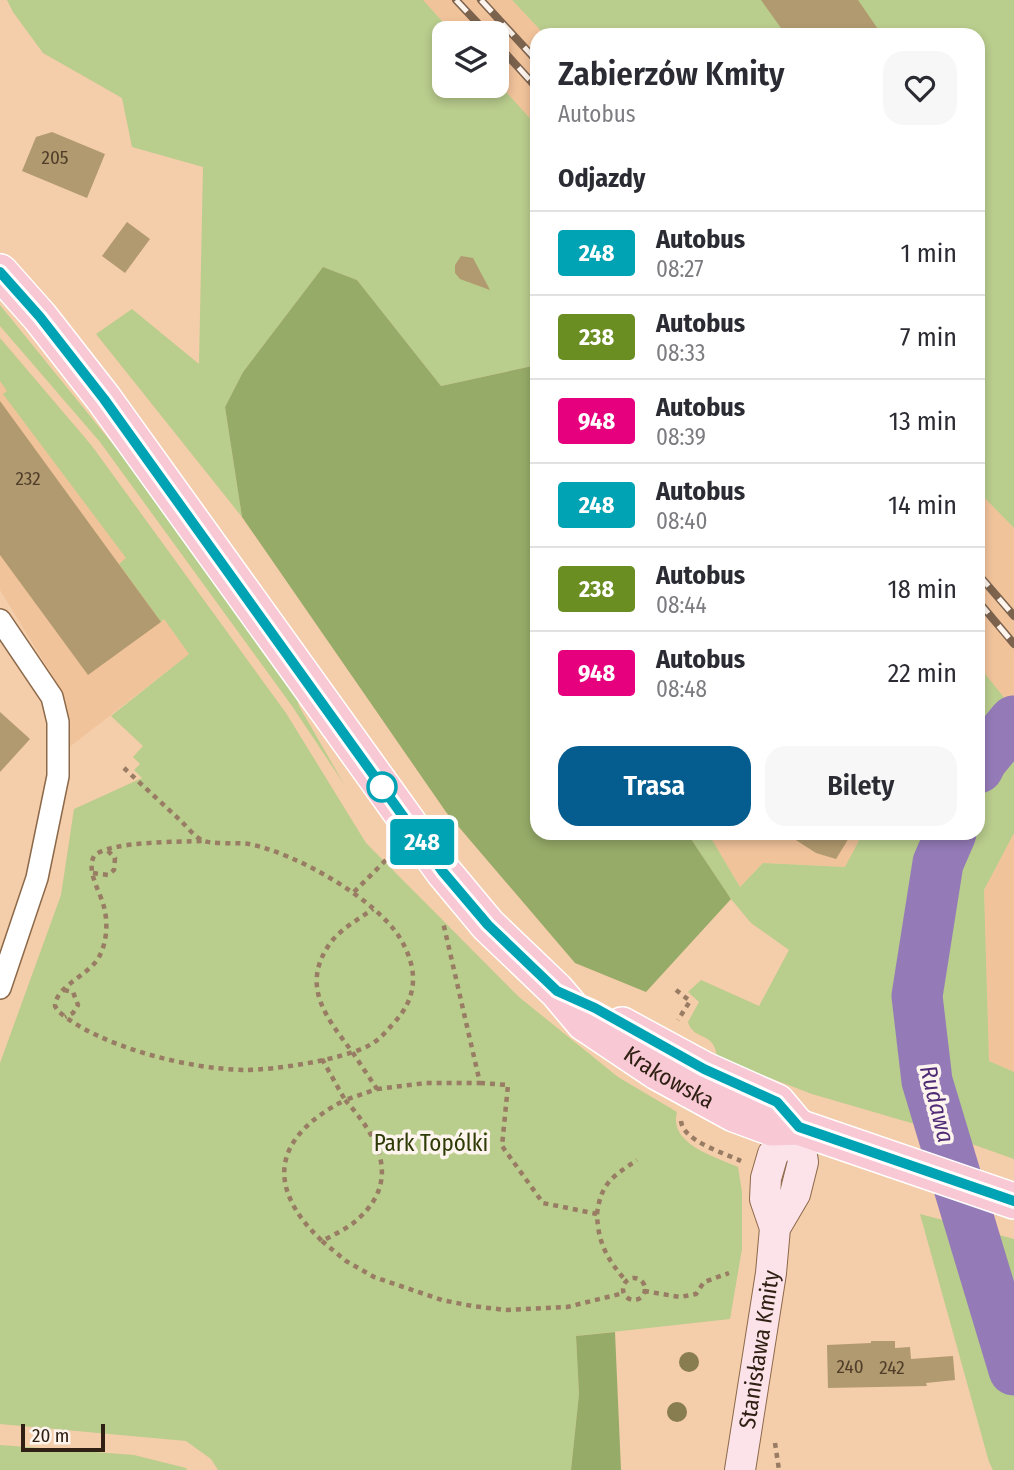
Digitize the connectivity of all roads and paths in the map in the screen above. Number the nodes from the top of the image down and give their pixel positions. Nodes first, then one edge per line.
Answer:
1 (0, 272) edge
2 (0, 620) edge
3 (124, 768) dead end
4 (203, 841) junction
5 (106, 849) junction
6 (390, 856) dead end
7 (93, 873) junction
8 (354, 892) junction
9 (373, 909) junction
10 (441, 911) dead end
11 (0, 988) edge
12 (63, 990) junction
13 (65, 1017) junction
14 (352, 1053) junction
15 (322, 1059) junction
16 (481, 1083) junction
17 (377, 1089) junction
18 (345, 1100) junction
19 (680, 1118) dead end
20 (799, 1127) junction
21 (637, 1160) dead end
22 (743, 1162) dead end
23 (1014, 1201) edge
24 (597, 1214) junction
25 (322, 1241) junction
26 (729, 1273) dead end
27 (626, 1281) junction
28 (644, 1292) junction
29 (624, 1293) junction
30 (740, 1470) edge

1 - 20 main road, Krakowska
2 - 11 street
3 - 4 path
4 - 5 path
4 - 8 path
5 - 7 path
5 - 7 path
6 - 8 path
7 - 12 path
8 - 9 path
9 - 14 path
9 - 14 path
10 - 16 path
12 - 13 path
12 - 13 path
13 - 15 path
14 - 15 path
14 - 17 path
15 - 18 path
16 - 17 path
16 - 24 path
17 - 18 path
18 - 25 path
18 - 25 path
19 - 22 path
20 - 23 main road, Krakowska
20 - 30 main road, Stanisława Kmity
21 - 24 path
24 - 27 path
25 - 29 path
26 - 28 path
27 - 28 path
27 - 29 path
28 - 29 path

